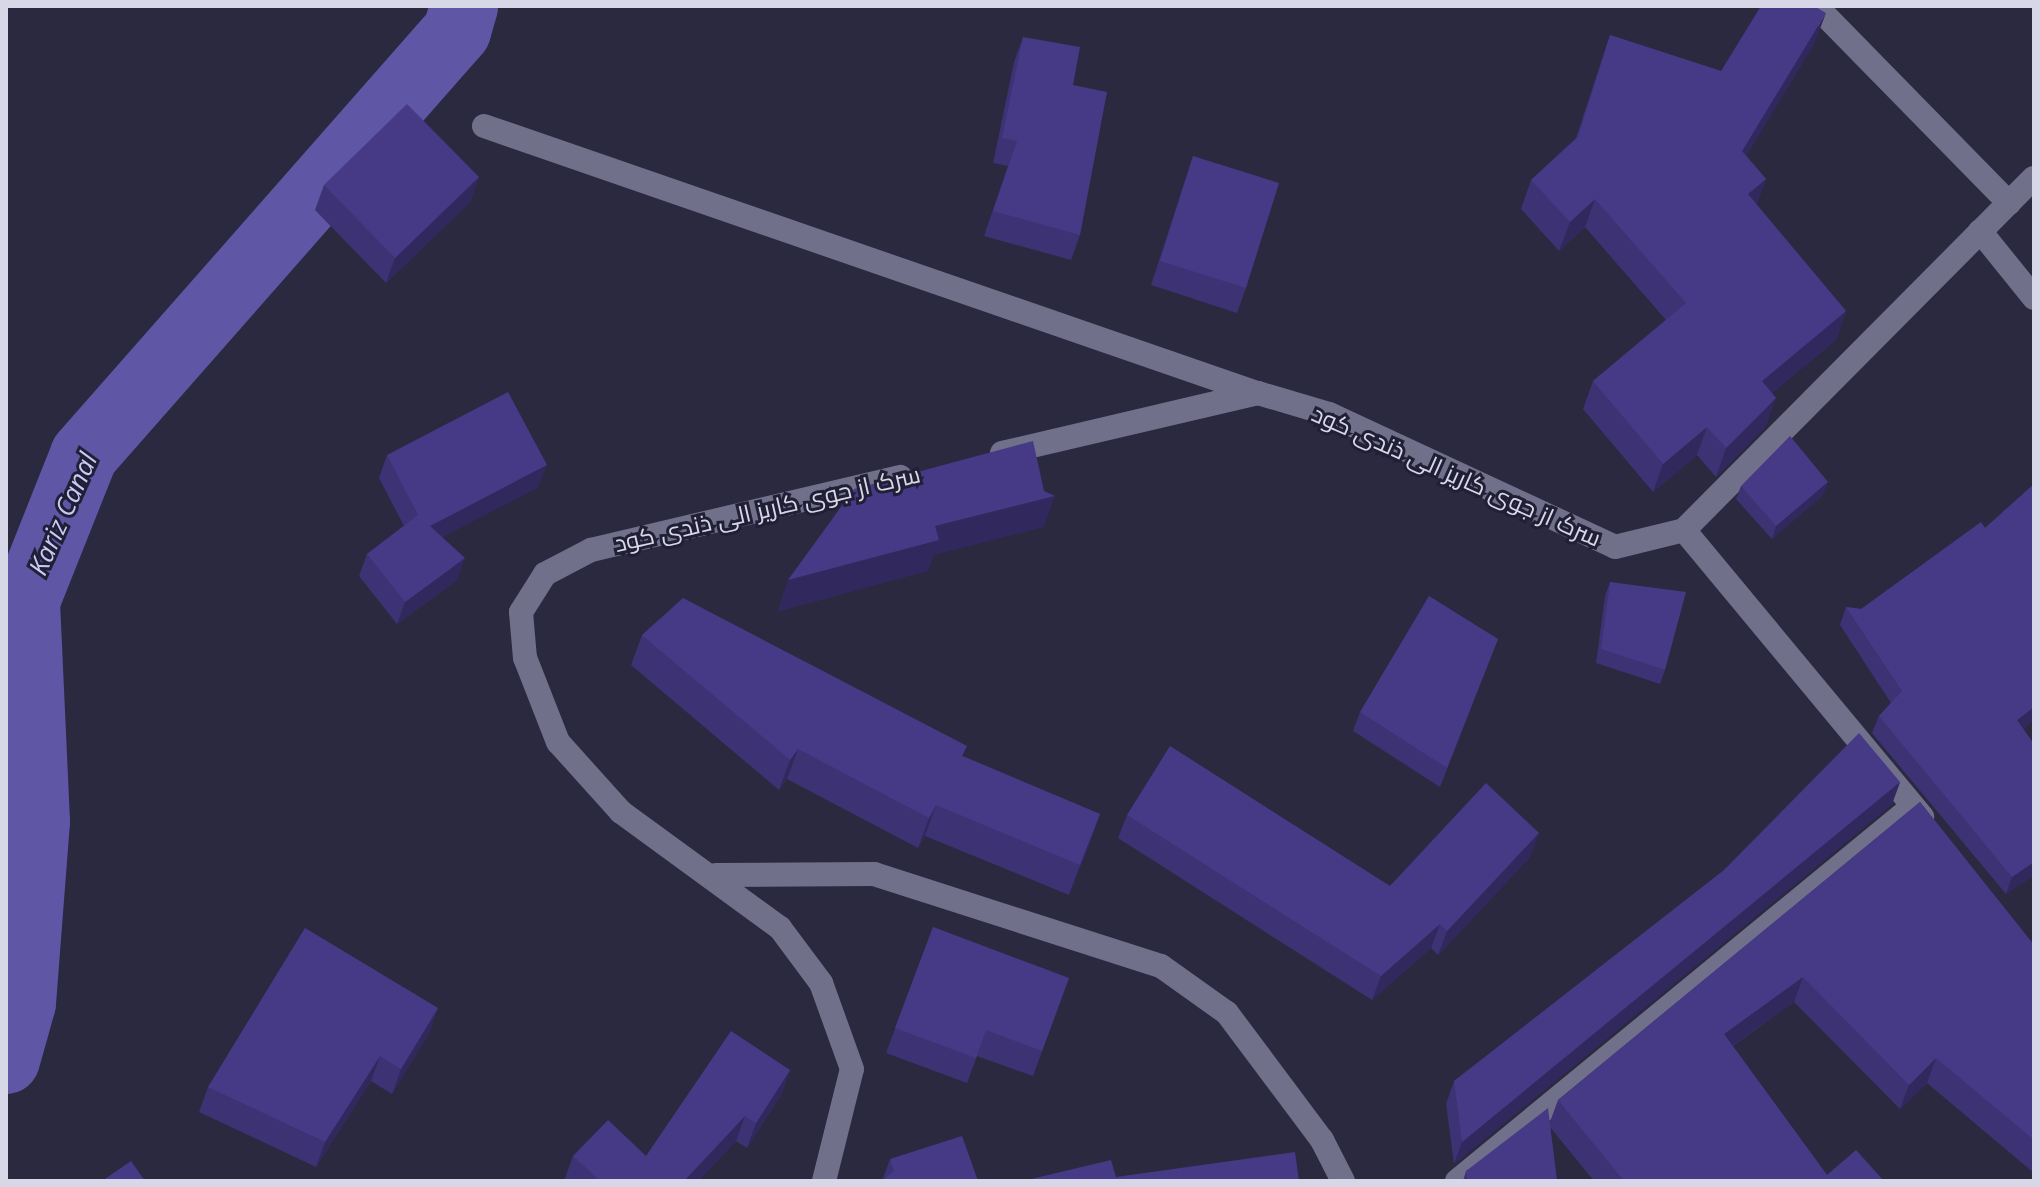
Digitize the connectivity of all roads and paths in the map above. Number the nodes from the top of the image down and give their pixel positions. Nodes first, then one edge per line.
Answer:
1 (1816, 6) edge
2 (484, 126) dead end
3 (2034, 178) edge
4 (2009, 203) junction
5 (1980, 231) junction
6 (2034, 298) edge
7 (1258, 393) junction
8 (978, 459) edge
9 (932, 470) edge
10 (1684, 530) junction
11 (1913, 806) junction
12 (1943, 842) edge
13 (716, 875) junction
14 (824, 1181) edge
15 (1343, 1181) edge
16 (1457, 1181) edge

1 - 4 street
2 - 7 street
3 - 4 street
4 - 5 street
5 - 6 street
5 - 10 street
7 - 8 street, سرک از جوی کاریز الی ذندی کود
7 - 10 street, سرک از جوی کاریز الی ذندی کود
9 - 13 street, سرک از جوی کاریز الی ذندی کود
10 - 11 street
11 - 12 street
11 - 16 street
13 - 14 street, سرک از جوی کاریز الی ذندی کود
13 - 15 street

